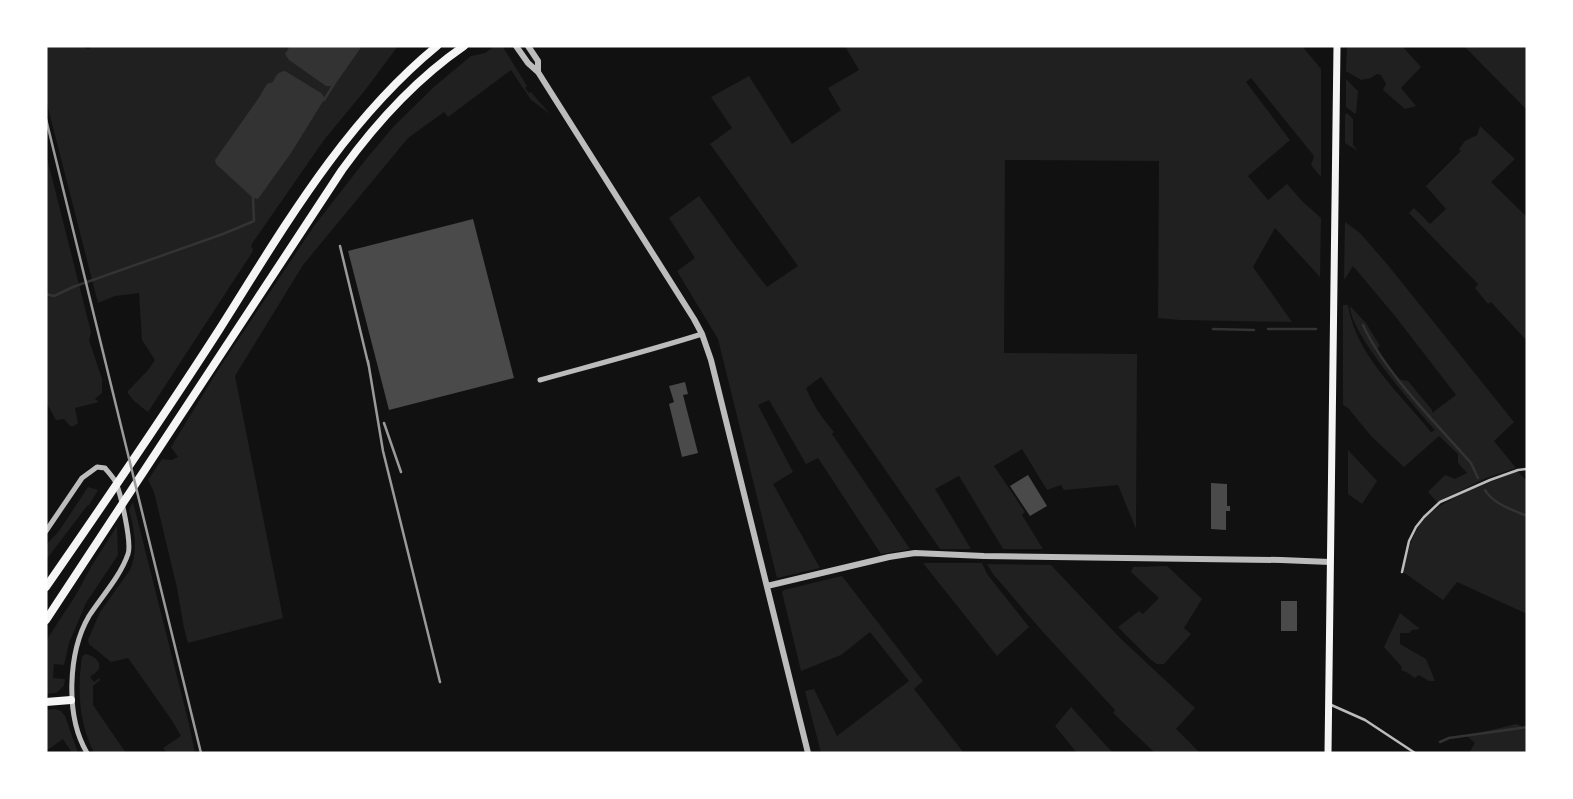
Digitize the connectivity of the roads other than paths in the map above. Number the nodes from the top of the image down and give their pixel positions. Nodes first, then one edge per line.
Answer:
1 (437, 46) edge
2 (464, 46) edge
3 (516, 46) edge
4 (528, 46) edge
5 (1337, 46) edge
6 (538, 72) junction
7 (702, 334) junction
8 (540, 380) dead end
9 (1527, 469) edge
10 (46, 531) edge
11 (1330, 562) junction
12 (1402, 572) dead end
13 (767, 586) junction
14 (46, 587) edge
15 (46, 620) edge
16 (71, 700) junction
17 (46, 702) edge
18 (1328, 704) junction
19 (87, 753) edge
20 (808, 753) edge
21 (1328, 753) edge
22 (1414, 753) edge

1 - 14 main road
2 - 15 main road
3 - 6 street
4 - 6 street
5 - 11 main road
6 - 7 street
7 - 8 street
7 - 13 street
9 - 12 lane
10 - 16 street
11 - 13 street
11 - 18 main road
13 - 20 street
16 - 17 main road
16 - 19 street
18 - 21 main road
18 - 22 lane

